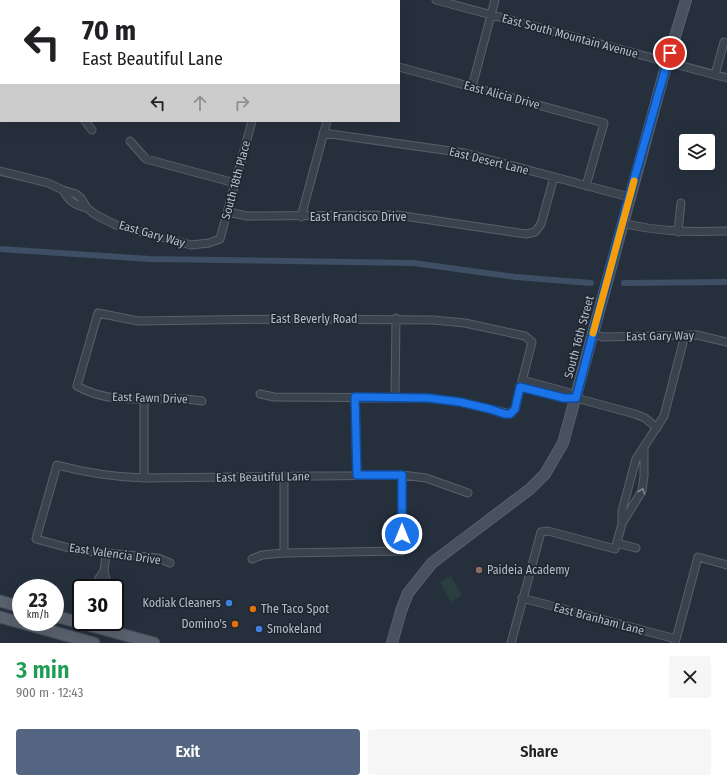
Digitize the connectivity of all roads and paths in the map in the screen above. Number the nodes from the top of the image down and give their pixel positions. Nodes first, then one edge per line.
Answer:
1 (436, 0) edge
2 (495, 0) edge
3 (686, 0) edge
4 (491, 15) junction
5 (724, 42) dead end
6 (668, 62) junction
7 (400, 67) edge
8 (715, 75) junction
9 (727, 78) edge
10 (472, 87) junction
11 (86, 122) edge
12 (252, 122) edge
13 (327, 122) edge
14 (92, 130) dead end
15 (323, 133) junction
16 (130, 141) dead end
17 (0, 171) edge
18 (554, 177) junction
19 (235, 183) junction
20 (586, 186) junction
21 (629, 197) junction
22 (681, 203) dead end
23 (228, 212) junction
24 (301, 217) junction
25 (623, 223) junction
26 (727, 231) edge
27 (678, 232) junction
28 (220, 239) joint
29 (396, 318) junction
30 (593, 334) junction
31 (685, 335) junction
32 (727, 342) edge
33 (521, 383) junction
34 (77, 386) joint
35 (260, 394) dead end
36 (395, 396) junction
37 (355, 397) junction
38 (576, 398) junction
39 (144, 400) junction
40 (202, 402) dead end
41 (657, 428) junction
42 (644, 448) junction
43 (357, 475) junction
44 (402, 475) junction
45 (284, 476) junction
46 (144, 478) junction
47 (468, 493) dead end
48 (622, 524) junction
49 (36, 540) joint
50 (616, 546) junction
51 (636, 548) dead end
52 (284, 553) junction
53 (106, 554) junction
54 (252, 559) dead end
55 (170, 563) dead end
56 (727, 564) edge
57 (104, 571) junction
58 (99, 579) edge
59 (106, 579) edge
60 (522, 598) junction
61 (0, 601) edge
62 (12, 604) edge
63 (0, 617) edge
64 (89, 631) edge
65 (115, 631) edge
66 (675, 641) edge
67 (88, 642) edge
68 (153, 643) edge
69 (392, 643) edge
70 (511, 643) edge

1 - 4 street, East South Mountain Avenue
2 - 4 street
3 - 6 main road, South 16th Street
4 - 6 street, East South Mountain Avenue
4 - 10 street
5 - 8 street
6 - 8 street, East South Mountain Avenue
6 - 21 main road, South 16th Street
7 - 10 street, East Alicia Drive
8 - 9 street, East South Mountain Avenue
10 - 20 street, East Alicia Drive
11 - 14 street
12 - 19 street, South 18th Place
13 - 15 street
15 - 18 street, East Desert Lane
15 - 24 street
16 - 19 street
17 - 28 street, East Gary Way
18 - 20 street, East Desert Lane
18 - 24 street, East Francisco Drive
19 - 23 street, South 18th Place
20 - 21 street, East Desert Lane
21 - 25 main road, South 16th Street
22 - 27 street
23 - 24 street, East Francisco Drive
23 - 28 street, South 18th Place
25 - 27 street
25 - 30 main road, South 16th Street
26 - 27 street
29 - 33 street, East Beverly Road
29 - 34 street, East Beverly Road
29 - 36 street
30 - 31 street, East Gary Way
30 - 38 main road, South 16th Street
31 - 32 street, East Gary Way
31 - 41 street
33 - 36 street
33 - 38 street
34 - 39 street, East Fawn Drive
35 - 37 street
36 - 37 street
37 - 43 street
38 - 41 street
38 - 69 main road, South 16th Street
39 - 40 street, East Fawn Drive
39 - 46 street
41 - 42 street
42 - 48 street
48 -> 42 street
43 - 44 street, East Beautiful Lane
43 - 45 street, East Beautiful Lane
44 - 47 street, East Beautiful Lane
44 - 52 street
45 - 46 street, East Beautiful Lane
45 - 52 street
46 - 49 street, East Beautiful Lane
48 - 50 street
49 - 53 street, East Valencia Drive
50 - 51 street
50 - 60 street
52 - 54 street
53 - 55 street, East Valencia Drive
53 - 57 street
56 - 66 street
57 - 58 street
57 - 59 street
60 - 66 street, East Branham Lane
60 - 70 street
61 - 62 main road
63 - 67 main road
64 - 67 main road
65 - 68 main road

